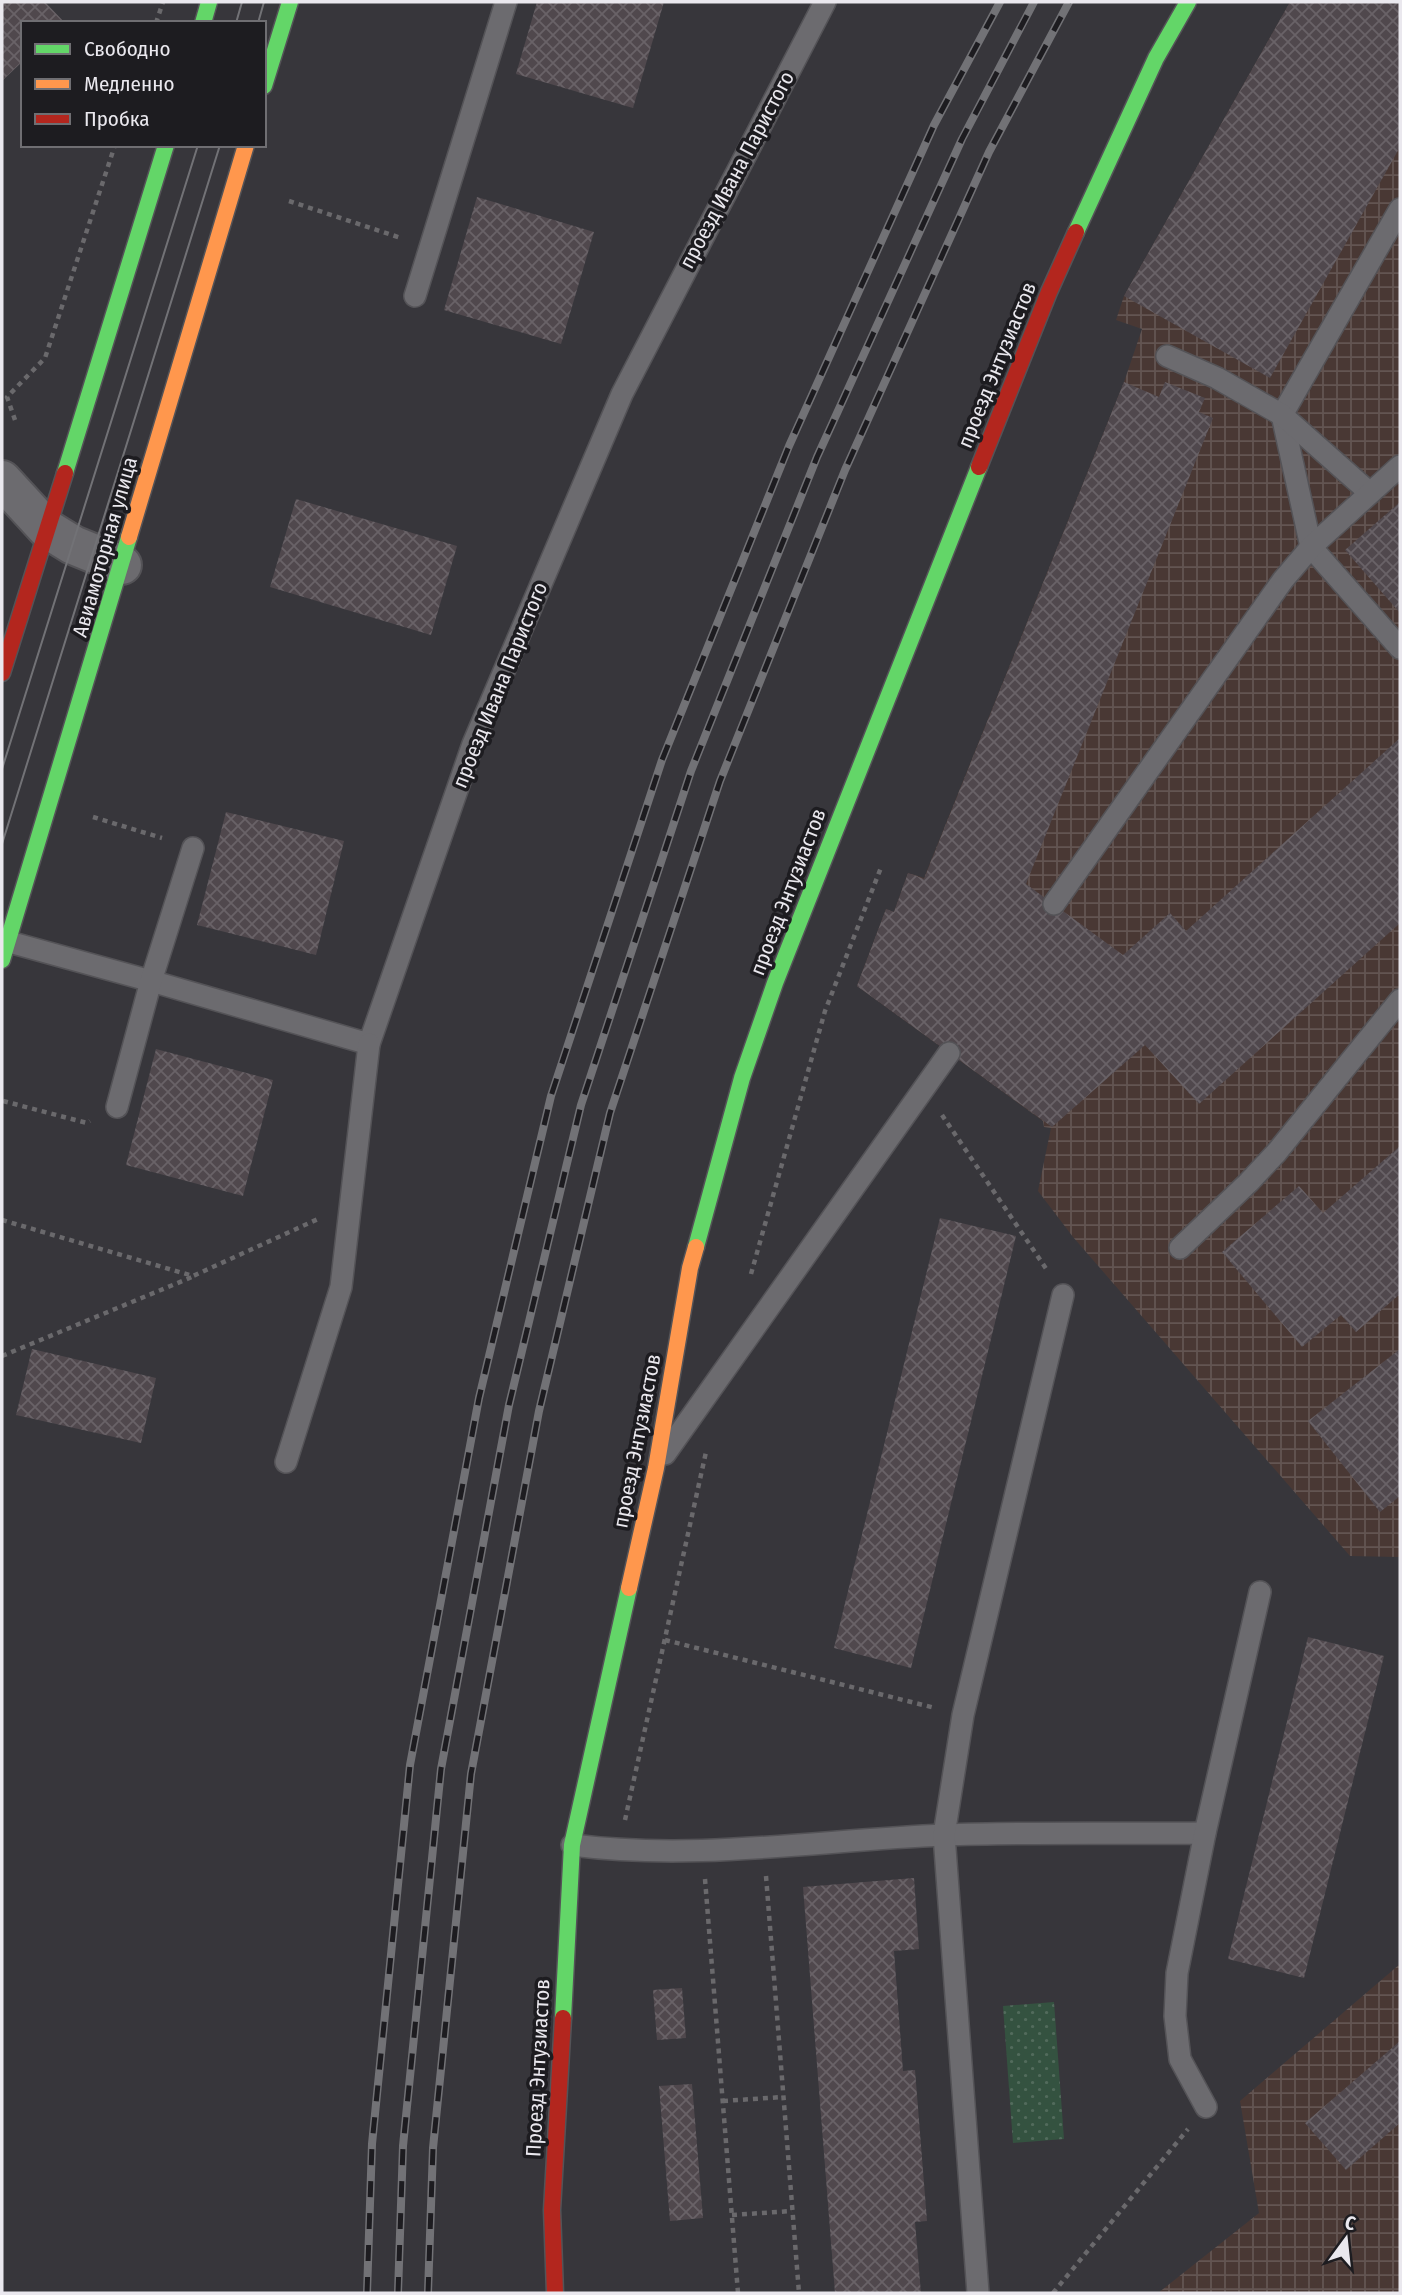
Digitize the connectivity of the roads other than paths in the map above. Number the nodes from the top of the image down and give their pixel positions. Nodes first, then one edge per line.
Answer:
1 (209, 2) edge
2 (289, 2) edge
3 (506, 2) edge
4 (825, 2) edge
5 (1188, 2) edge
6 (203, 21) edge
7 (266, 79) edge
8 (165, 147) edge
9 (245, 147) edge
10 (1400, 209) edge
11 (415, 296) dead end
12 (1167, 356) dead end
13 (1282, 415) junction
14 (1400, 466) edge
15 (2, 480) edge
16 (1370, 493) junction
17 (47, 529) junction
18 (1311, 547) junction
19 (122, 565) junction
20 (1400, 648) edge
21 (2, 673) edge
22 (193, 848) road end
23 (1054, 904) dead end
24 (4, 948) edge
25 (151, 981) junction
26 (1400, 1000) edge
27 (369, 1044) junction
28 (949, 1053) dead end
29 (117, 1107) road end
30 (1180, 1248) dead end
31 (1063, 1295) road end
32 (286, 1462) dead end
33 (656, 1468) junction
34 (1260, 1592) dead end
35 (1205, 1833) junction
36 (944, 1835) junction
37 (572, 1845) junction
38 (1206, 2108) road end
39 (555, 2293) edge
40 (978, 2293) edge

1 - 6 street
2 - 7 street
3 - 11 lane
4 - 27 lane, проезд Ивана Паристого
5 - 33 street, проезд Энтузиастов
8 - 17 street
9 - 19 street, Авиамоторная улица
10 - 13 lane
12 - 13 lane
13 - 16 lane
13 - 18 lane
14 - 16 lane
15 - 17 street
16 - 18 lane
17 - 19 street
17 - 21 street
18 - 20 lane
18 - 23 lane
19 - 24 street, Авиамоторная улица
22 - 25 lane
24 - 25 lane
25 - 27 lane
25 - 29 lane
26 - 30 lane
27 - 32 lane, проезд Ивана Паристого
28 - 33 lane
31 - 36 lane
33 - 37 street, проезд Энтузиастов
34 - 35 lane
35 - 36 lane
35 - 38 lane
36 - 37 lane
36 - 40 lane
37 - 39 street, Проезд Энтузиастов

